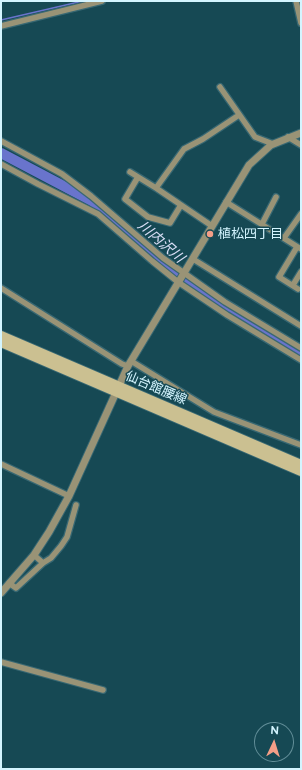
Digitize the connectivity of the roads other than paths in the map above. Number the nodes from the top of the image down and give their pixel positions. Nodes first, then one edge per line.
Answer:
1 (102, 1) edge
2 (296, 1) edge
3 (301, 23) edge
4 (1, 26) edge
5 (220, 87) dead end
6 (239, 115) junction
7 (301, 133) edge
8 (288, 137) junction
9 (1, 141) edge
10 (273, 144) junction
11 (301, 145) edge
12 (1, 164) edge
13 (130, 172) dead end
14 (138, 177) junction
15 (156, 188) junction
16 (276, 197) dead end
17 (226, 202) junction
18 (182, 205) junction
19 (301, 214) edge
20 (262, 224) junction
21 (212, 226) junction
22 (284, 238) junction
23 (299, 247) edge
24 (193, 259) junction
25 (301, 272) edge
26 (181, 278) junction
27 (1, 288) edge
28 (301, 326) edge
29 (1, 335) edge
30 (1, 343) edge
31 (301, 348) edge
32 (301, 360) edge
33 (130, 364) junction
34 (117, 390) junction
35 (301, 445) edge
36 (1, 464) edge
37 (301, 464) edge
38 (301, 472) edge
39 (69, 496) junction
40 (76, 505) dead end
41 (34, 554) junction
42 (43, 563) junction
43 (10, 583) junction
44 (1, 593) edge
45 (1, 662) edge
46 (103, 690) dead end

1 - 4 street
2 - 3 street
5 - 6 street
6 - 10 street
6 - 15 street
7 - 8 street
8 - 10 street
8 - 11 street
9 - 26 street
10 - 17 street
12 - 26 street
13 - 14 street
14 - 15 street
14 - 18 street
15 - 18 street
16 - 20 street
17 - 20 street
17 - 21 street
18 - 21 street
19 - 22 street
20 - 22 street
21 - 24 street
22 - 23 street
23 - 25 street
24 - 26 street
24 - 28 street
26 - 31 street
26 - 32 street
26 - 33 street
27 - 33 street
29 - 34 main road, 仙台館腰線
30 - 34 main road, 仙台館腰線
33 - 34 street
33 - 35 street
34 - 37 main road, 仙台館腰線
34 - 38 main road, 仙台館腰線
34 - 39 street
36 - 39 street
39 - 41 street
40 - 42 street
41 - 42 street
41 - 43 street
42 - 43 street
43 - 44 street
45 - 46 street

